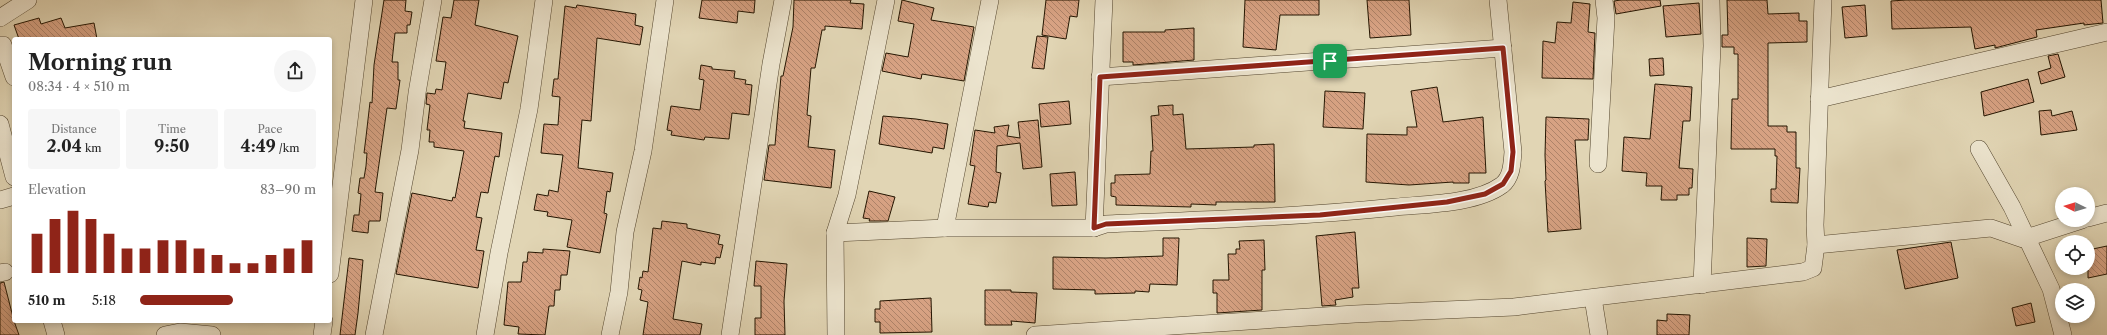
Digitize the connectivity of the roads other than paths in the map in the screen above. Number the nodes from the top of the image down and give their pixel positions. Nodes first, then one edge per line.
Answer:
1 (28, 0) edge
2 (364, 0) edge
3 (433, 0) edge
4 (544, 0) edge
5 (665, 0) edge
6 (783, 0) edge
7 (886, 0) edge
8 (990, 0) edge
9 (1104, 0) edge
10 (1498, 0) edge
11 (1604, 0) edge
12 (1711, 0) edge
13 (1823, 0) edge
14 (0, 18) edge
15 (2107, 32) edge
16 (0, 45) edge
17 (1503, 48) junction
18 (12, 71) edge
19 (1100, 77) junction
20 (1819, 99) junction
21 (0, 124) edge
22 (1979, 149) dead end
23 (1598, 164) dead end
24 (12, 170) edge
25 (12, 197) edge
26 (0, 200) edge
27 (2107, 213) edge
28 (2095, 216) edge
29 (2060, 227) edge
30 (945, 228) junction
31 (1094, 228) junction
32 (835, 233) junction
33 (2026, 238) junction
34 (1816, 245) junction
35 (332, 258) edge
36 (1702, 285) junction
37 (1593, 298) junction
38 (53, 323) edge
39 (324, 323) edge
40 (1208, 330) edge
41 (1109, 333) edge
42 (56, 335) edge
43 (165, 335) edge
44 (212, 335) edge
45 (322, 335) edge
46 (374, 335) edge
47 (485, 335) edge
48 (610, 335) edge
49 (730, 335) edge
50 (836, 335) edge
51 (1035, 335) edge
52 (1598, 335) edge
53 (2063, 335) edge

1 - 14 street
2 - 35 street
3 - 46 street
4 - 47 street
5 - 48 street
6 - 49 street
7 - 32 street
8 - 30 street
9 - 19 street
10 - 17 street
11 - 23 street
12 - 36 street
13 - 20 street
15 - 20 street
16 - 18 street
17 - 19 street
17 - 31 street
19 - 31 street
20 - 34 street
21 - 24 street
22 - 33 street
25 - 26 street
27 - 28 street
29 - 33 street
30 - 31 street
30 - 32 street
32 - 50 street
33 - 34 street
33 - 53 street
34 - 36 street
36 - 37 street
37 - 40 street
37 - 52 street
38 - 42 street
39 - 45 street
40 - 41 street
41 - 51 street
43 - 44 street

